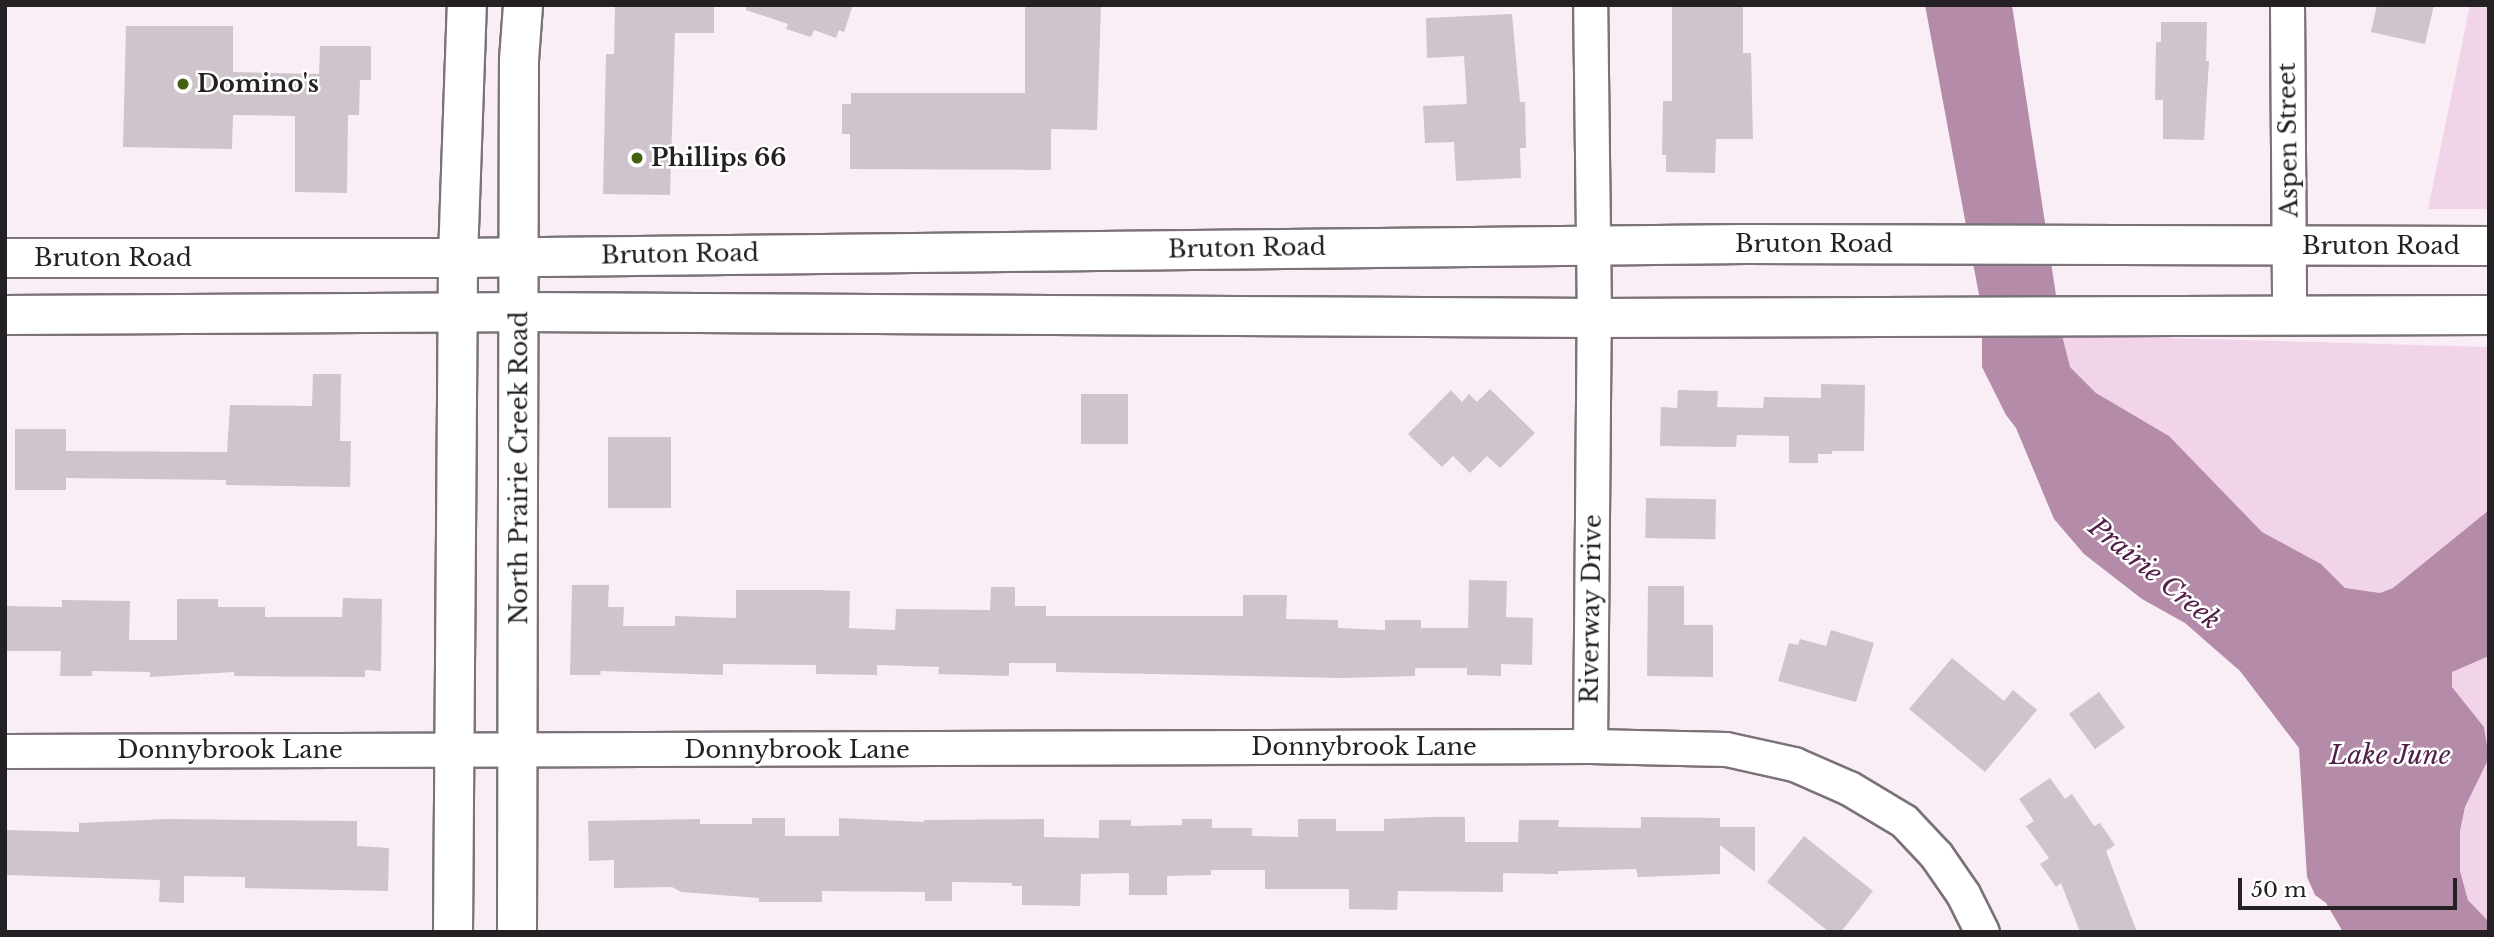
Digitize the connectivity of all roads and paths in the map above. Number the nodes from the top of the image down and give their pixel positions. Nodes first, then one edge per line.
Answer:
1 (467, 5) edge
2 (523, 5) edge
3 (1590, 5) edge
4 (2287, 5) edge
5 (2290, 246) junction
6 (2489, 246) edge
7 (1593, 247) junction
8 (520, 256) junction
9 (5, 258) edge
10 (458, 258) junction
11 (520, 312) junction
12 (458, 313) junction
13 (5, 315) edge
14 (2489, 315) edge
15 (2289, 316) junction
16 (1594, 317) junction
17 (1590, 746) junction
18 (452, 750) junction
19 (5, 751) edge
20 (517, 751) junction
21 (453, 932) edge
22 (517, 932) edge
23 (1982, 932) edge

1 - 10 main road
2 - 8 main road, North Prairie Creek Road
3 - 7 street, Riverway Drive
4 - 5 street, Aspen Street
5 - 6 main road, Bruton Road
5 - 7 main road, Bruton Road
5 - 15 street, Aspen Street
7 - 8 main road, Bruton Road
7 - 16 street, Riverway Drive
8 - 10 main road, Bruton Road
8 - 11 main road, North Prairie Creek Road
9 - 10 main road, Bruton Road
10 - 12 main road
11 - 12 main road
11 - 16 main road
11 - 20 main road, North Prairie Creek Road
12 - 13 main road
12 - 18 main road
14 - 15 main road
15 - 16 main road
16 - 17 street, Riverway Drive
17 - 20 street, Donnybrook Lane
17 - 23 street
18 - 19 street, Donnybrook Lane
18 - 20 street, Donnybrook Lane
18 - 21 main road
20 - 22 main road, North Prairie Creek Road

